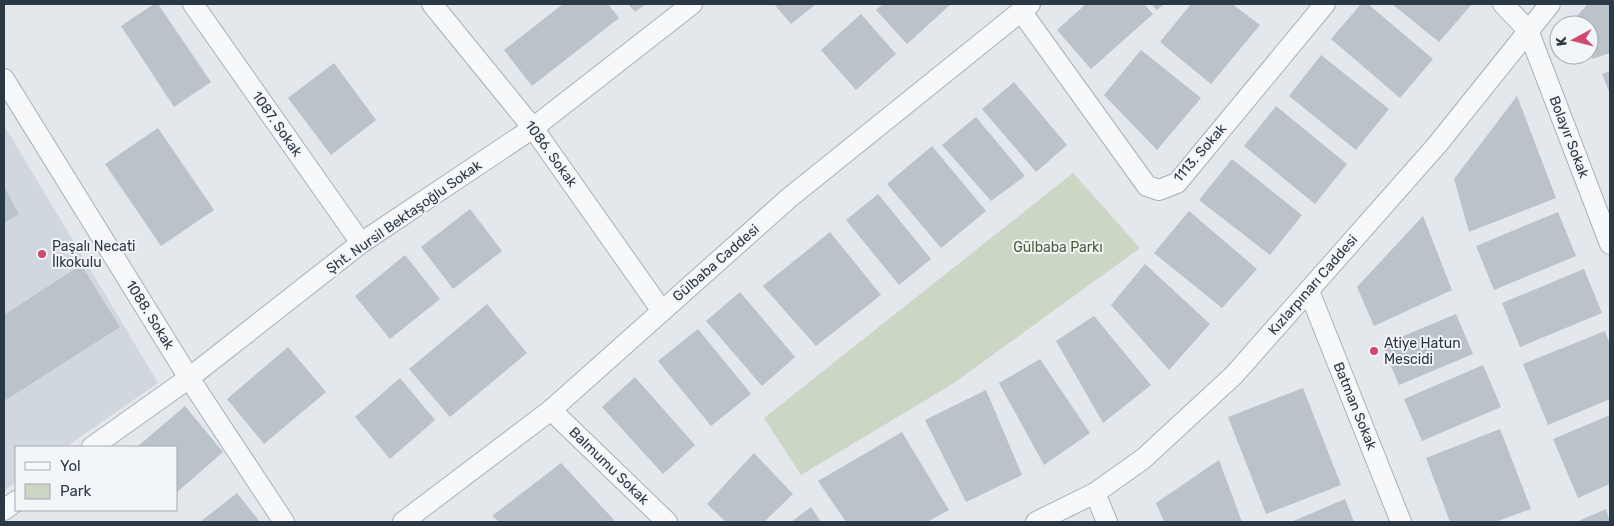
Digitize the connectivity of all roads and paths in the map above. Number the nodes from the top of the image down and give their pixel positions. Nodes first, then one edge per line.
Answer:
1 (193, 4) edge
2 (432, 4) edge
3 (692, 4) edge
4 (1325, 4) edge
5 (1502, 4) edge
6 (1550, 4) edge
7 (1025, 7) edge
8 (1528, 30) junction
9 (6, 87) edge
10 (533, 128) junction
11 (361, 243) junction
12 (1610, 244) edge
13 (1308, 291) junction
14 (662, 311) junction
15 (189, 378) junction
16 (551, 410) junction
17 (93, 446) edge
18 (1095, 493) junction
19 (15, 502) edge
20 (4, 510) edge
21 (284, 522) edge
22 (403, 522) edge
23 (667, 522) edge
24 (1036, 522) edge
25 (1107, 522) edge
26 (1402, 522) edge

1 - 11 street, 1087. Sokak
2 - 10 street, 1086. Sokak
3 - 10 street, Şht. Nursil Bektaşoğlu Sokak
4 - 7 street, 1113. Sokak
5 - 8 street
6 - 8 street, Kızlarpınarı Caddesi
7 - 14 street, Gülbaba Caddesi
8 - 12 street, Bolayır Sokak
8 - 13 street, Kızlarpınarı Caddesi
9 - 15 street, 1088. Sokak
10 - 11 street, Şht. Nursil Bektaşoğlu Sokak
10 - 14 street, 1086. Sokak
11 - 15 street, Şht. Nursil Bektaşoğlu Sokak
13 - 18 street, Kızlarpınarı Caddesi
13 - 26 street, Batman Sokak
14 - 16 street, Gülbaba Caddesi
15 - 17 street, Şht. Nursil Bektaşoğlu Sokak
15 - 21 street, 1088. Sokak
16 - 22 street, Gülbaba Caddesi
16 - 23 street, Balmumu Sokak
18 - 24 street, Kızlarpınarı Caddesi
18 - 25 street
19 - 20 street

